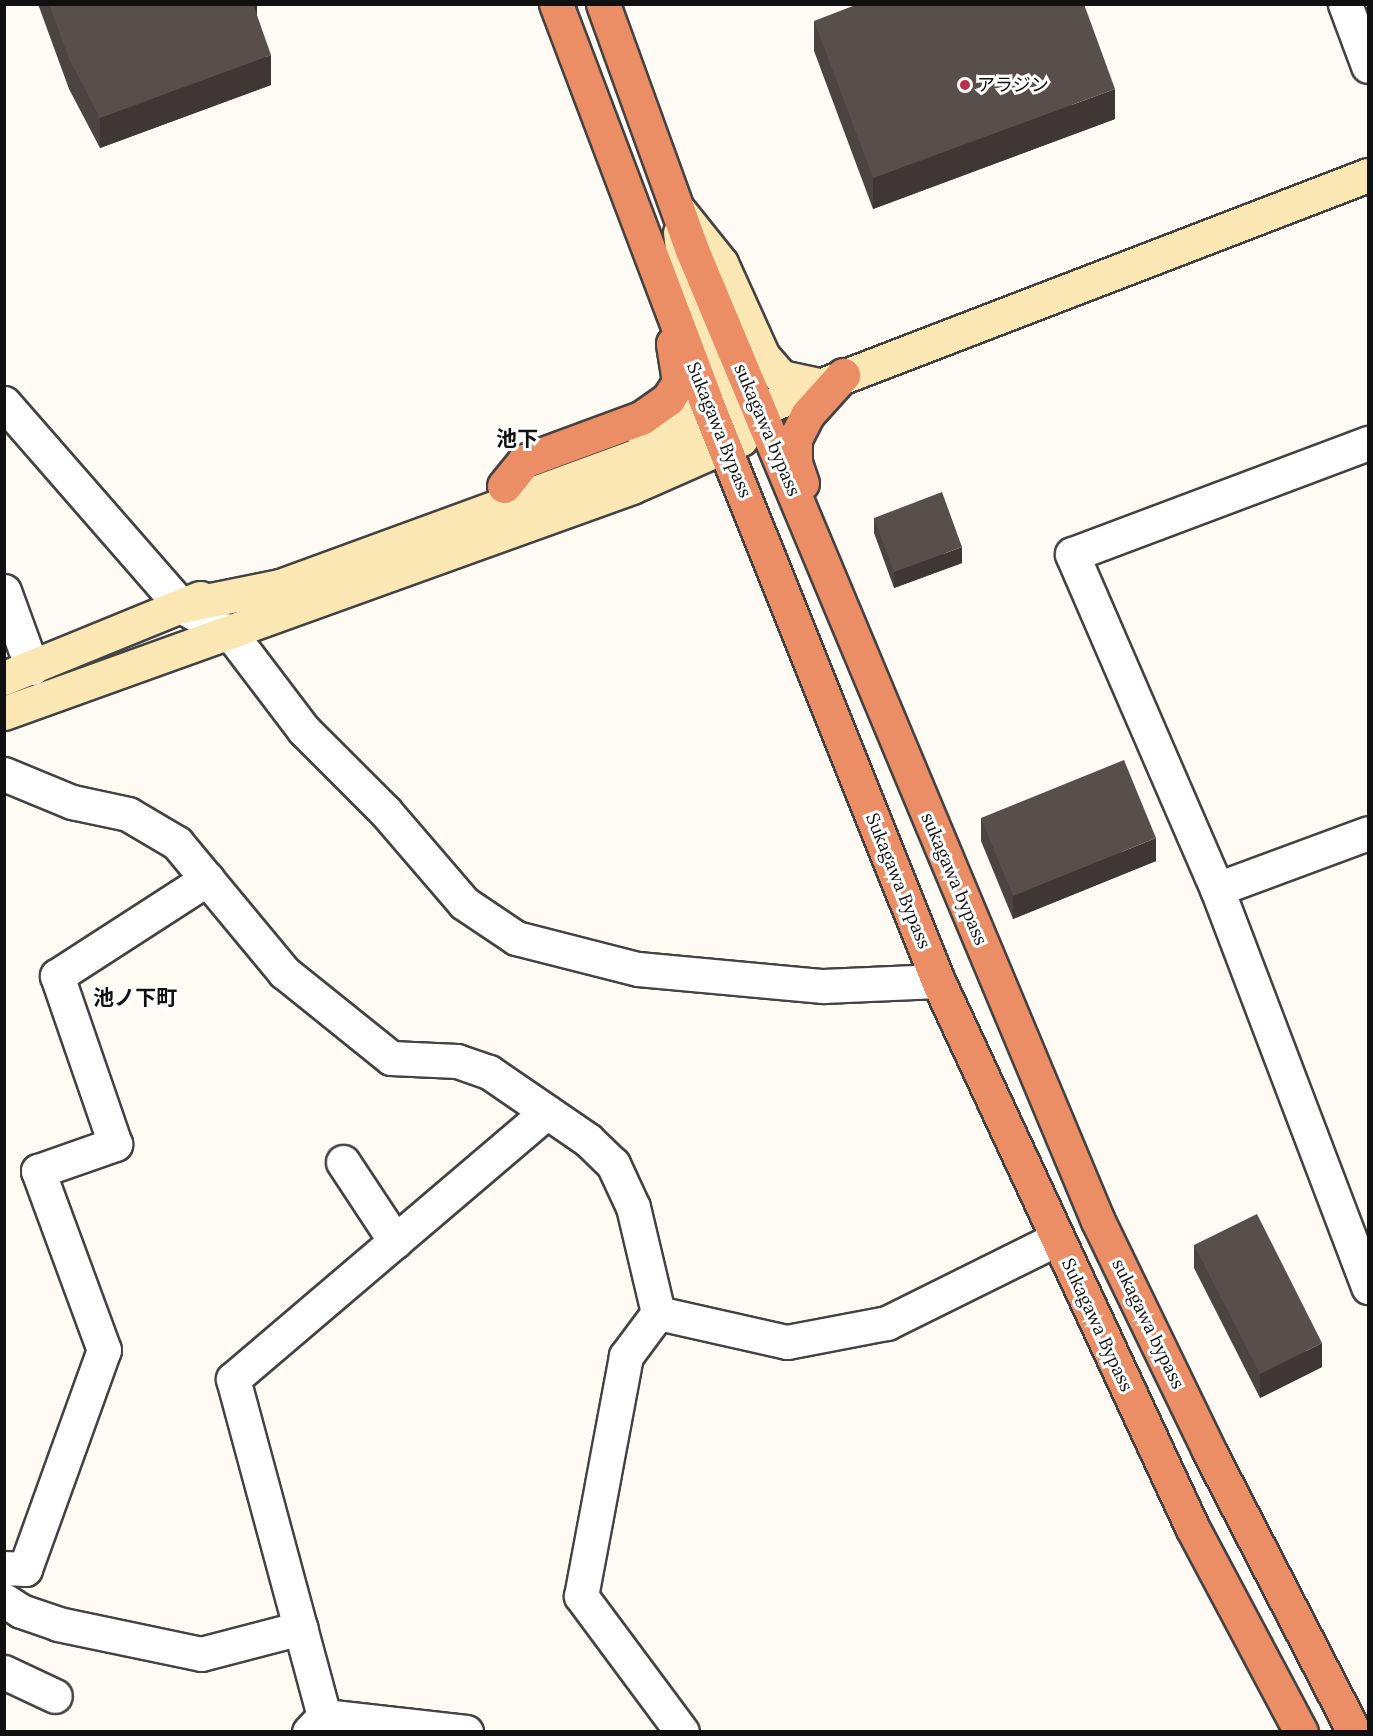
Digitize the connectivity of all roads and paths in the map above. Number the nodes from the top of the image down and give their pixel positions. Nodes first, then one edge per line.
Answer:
1 (556, 4) edge
2 (603, 4) edge
3 (1345, 4) edge
4 (1368, 66) edge
5 (1368, 175) edge
6 (676, 207) junction
7 (640, 219) junction
8 (831, 380) junction
9 (4, 403) edge
10 (732, 418) junction
11 (1368, 443) edge
12 (504, 486) junction
13 (632, 487) junction
14 (782, 588) junction
15 (4, 591) edge
16 (835, 594) junction
17 (181, 606) junction
18 (231, 633) junction
19 (18, 673) edge
20 (4, 713) edge
21 (4, 774) edge
22 (1368, 833) edge
23 (207, 879) junction
24 (1217, 889) junction
25 (938, 981) junction
26 (547, 1112) junction
27 (343, 1162) dead end
28 (1056, 1239) junction
29 (395, 1241) junction
30 (1361, 1251) edge
31 (1368, 1287) edge
32 (658, 1313) junction
33 (4, 1568) edge
34 (4, 1600) edge
35 (301, 1628) junction
36 (4, 1672) edge
37 (55, 1696) dead end
38 (317, 1724) edge
39 (473, 1731) edge
40 (682, 1731) edge
41 (1301, 1731) edge
42 (1354, 1731) edge

1 - 7 highway, Sukagawa Bypass
2 - 6 highway, sukagawa bypass
3 - 4 street
5 - 8 street
6 - 8 street
6 - 10 highway, sukagawa bypass
7 - 10 highway, Sukagawa Bypass
7 - 12 highway
8 - 10 street
8 - 16 highway
9 - 17 street
10 - 12 street
10 - 13 street
10 - 14 highway, Sukagawa Bypass
10 - 16 highway, sukagawa bypass
10 - 17 street
11 - 24 street
12 - 17 street
13 - 14 street
13 - 18 street
14 - 25 highway, Sukagawa Bypass
15 - 19 street
16 - 42 highway, sukagawa bypass
17 - 18 street
17 - 19 street
18 - 20 street
18 - 25 street
21 - 23 street
22 - 24 street
23 - 26 street
23 - 33 street
24 - 30 street
25 - 28 highway, Sukagawa Bypass
26 - 29 street
26 - 32 street
27 - 29 street
28 - 32 street
28 - 41 highway, Sukagawa Bypass
29 - 35 street
30 - 31 street
32 - 40 street
34 - 35 street
35 - 38 street
36 - 37 street
38 - 39 street

